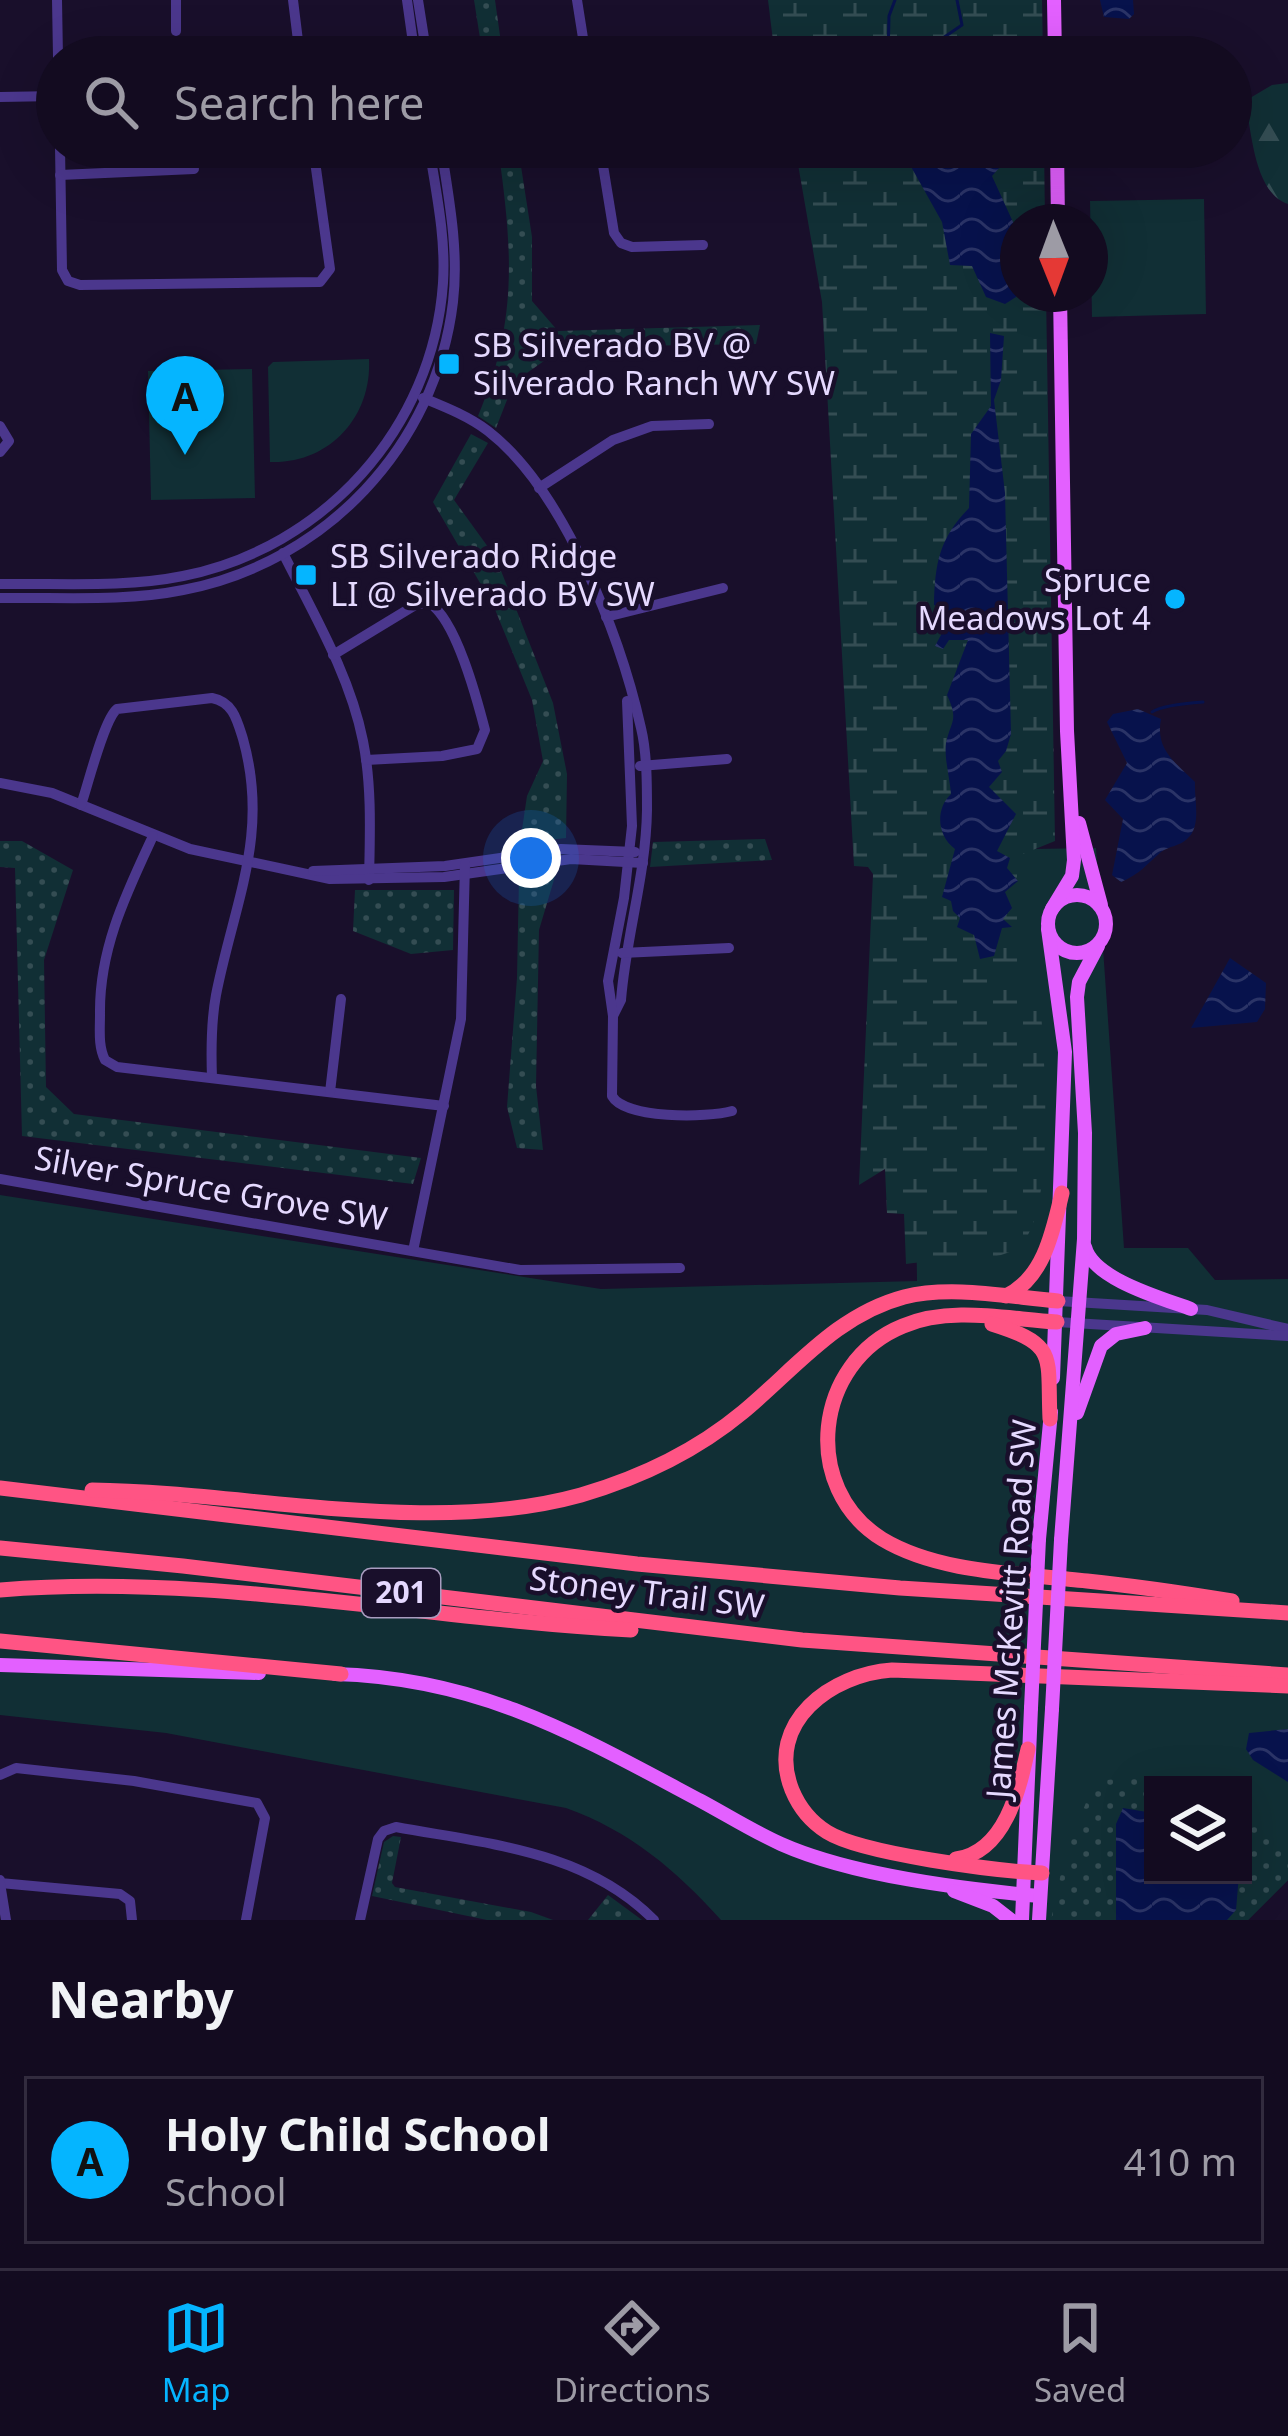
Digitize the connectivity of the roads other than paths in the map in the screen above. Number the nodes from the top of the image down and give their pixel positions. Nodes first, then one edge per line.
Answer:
1 (57, 0) edge
2 (176, 0) edge
3 (293, 0) edge
4 (407, 0) edge
5 (418, 0) edge
6 (577, 0) edge
7 (1054, 0) edge
8 (176, 31) dead end
9 (58, 36) edge
10 (297, 36) edge
11 (412, 36) edge
12 (424, 36) edge
13 (583, 36) edge
14 (1055, 36) edge
15 (36, 96) edge
16 (0, 97) edge
17 (60, 168) edge
18 (316, 168) edge
19 (432, 168) edge
20 (444, 168) edge
21 (604, 168) edge
22 (1057, 168) edge
23 (194, 169) dead end
24 (60, 175) junction
25 (1058, 204) edge
26 (703, 245) dead end
27 (1060, 312) edge
28 (420, 397) junction
29 (710, 424) dead end
30 (0, 426) edge
31 (0, 452) edge
32 (539, 488) junction
33 (280, 548) junction
34 (0, 584) edge
35 (723, 588) dead end
36 (0, 598) edge
37 (606, 616) junction
38 (333, 655) junction
39 (627, 686) junction
40 (728, 759) dead end
41 (366, 760) junction
42 (645, 765) junction
43 (631, 766) junction
44 (0, 783) edge
45 (1070, 789) junction
46 (81, 805) junction
47 (152, 836) junction
48 (630, 856) junction
49 (644, 858) junction
50 (250, 863) junction
51 (465, 869) junction
52 (369, 875) junction
53 (1052, 909) junction
54 (1104, 915) junction
55 (1048, 928) junction
56 (1097, 945) junction
57 (729, 948) dead end
58 (627, 953) junction
59 (612, 954) junction
60 (341, 999) dead end
61 (613, 1016) junction
62 (212, 1078) junction
63 (330, 1092) junction
64 (444, 1106) junction
65 (732, 1111) dead end
66 (0, 1179) edge
67 (1062, 1192) junction
68 (1084, 1239) junction
69 (413, 1251) junction
70 (680, 1268) dead end
71 (1004, 1296) junction
72 (1058, 1301) junction
73 (1077, 1303) junction
74 (1190, 1309) junction
75 (966, 1316) junction
76 (1057, 1322) junction
77 (1076, 1324) junction
78 (1144, 1328) junction
79 (1288, 1333) edge
80 (1050, 1419) junction
81 (1069, 1441) junction
82 (2, 1488) edge
83 (0, 1548) edge
84 (0, 1591) edge
85 (1288, 1611) edge
86 (0, 1640) edge
87 (802, 1640) junction
88 (0, 1665) edge
89 (341, 1674) junction
90 (1288, 1675) edge
91 (1288, 1686) edge
92 (1028, 1749) junction
93 (0, 1774) edge
94 (949, 1860) junction
95 (862, 1869) junction
96 (1022, 1872) junction
97 (1042, 1873) junction
98 (0, 1881) edge
99 (1022, 1894) junction
100 (1040, 1896) junction
101 (5, 1920) edge
102 (132, 1920) edge
103 (246, 1920) edge
104 (360, 1920) edge
105 (654, 1920) edge
106 (1011, 1920) edge
107 (1022, 1920) edge
108 (1039, 1920) edge

1 - 9 street
2 - 8 street
3 - 10 street
4 - 11 street
5 - 12 street
6 - 13 street
7 - 14 main road
15 - 16 street
17 - 24 street
18 - 24 street
19 - 28 street
20 - 28 street
21 - 26 street
22 - 25 main road
23 - 24 street
27 - 45 main road
28 - 32 street
28 - 33 street
29 - 32 street
30 - 31 street
32 - 37 street
33 - 34 street
33 - 36 street
33 - 38 street
35 - 37 street
37 - 39 street
38 - 41 street
38 - 41 street
39 - 42 street
39 - 43 street
40 - 42 street
41 - 52 street
42 - 43 street
42 - 49 street
43 - 48 street
44 - 46 street
45 - 53 main road
45 - 54 main road
46 - 47 street
46 - 50 street
47 - 50 street
47 - 62 street
48 - 49 street
48 - 51 street
48 - 59 street
49 - 58 street
50 - 52 street
50 - 62 street
51 - 52 street
51 - 64 street
53 - 54 main road
53 - 55 main road
54 - 56 main road
55 - 56 main road
55 - 67 main road, James McKevitt Road SW
56 - 68 main road, James McKevitt Road SW
57 - 58 street
58 - 59 street
58 - 61 street
59 - 61 street
60 - 63 street
61 - 65 street
62 - 63 street
63 - 64 street
64 - 69 street
66 - 69 street, Silver Spruce Grove SW
67 - 71 highway
67 - 72 main road, James McKevitt Road SW
68 - 73 main road, James McKevitt Road SW
68 - 74 main road
69 - 70 street, Silver Spruce Grove SW
71 - 72 highway
71 - 82 highway
72 - 73 street
72 - 76 main road, James McKevitt Road SW
73 - 74 street
73 - 77 main road, James McKevitt Road SW
74 - 79 street
75 - 76 highway
75 - 80 highway
75 - 85 highway
76 - 77 street
76 - 80 main road, James McKevitt Road SW
77 - 78 street
77 - 81 main road, James McKevitt Road SW
78 - 79 street
78 - 81 main road
80 - 92 main road, James McKevitt Road SW, bridge
81 - 97 main road, James McKevitt Road SW, bridge
82 - 85 highway, Stoney Trail SW / 201
83 - 87 highway, Stoney Trail SW / 201
84 - 87 highway
86 - 89 highway
87 - 90 highway, Stoney Trail SW / 201
88 - 89 main road
89 - 95 main road
91 - 94 highway
92 - 94 highway
92 - 96 main road, James McKevitt Road SW
93 - 103 street
94 - 96 highway
95 - 99 main road
95 - 106 main road
96 - 97 highway
96 - 99 main road, James McKevitt Road SW
97 - 100 main road, James McKevitt Road SW
98 - 101 street
98 - 102 street
99 - 100 main road
99 - 107 main road, James McKevitt Road SW
100 - 108 main road, James McKevitt Road SW
104 - 105 street

